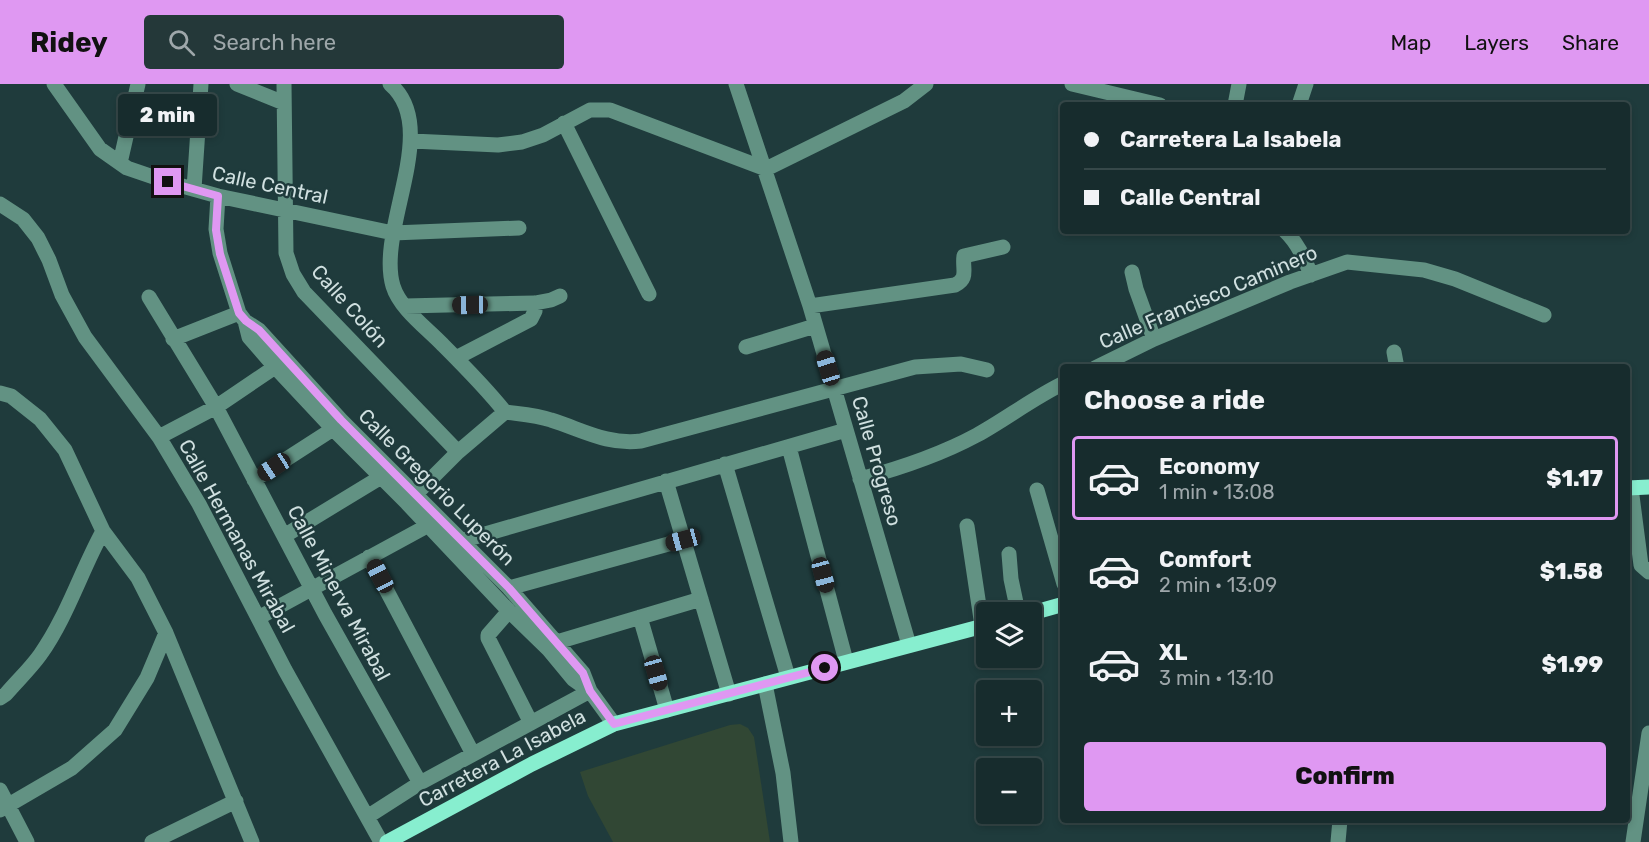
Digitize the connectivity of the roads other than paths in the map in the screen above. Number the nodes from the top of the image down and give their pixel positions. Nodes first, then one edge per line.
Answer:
1 (54, 84) edge
2 (138, 84) edge
3 (201, 84) edge
4 (237, 84) edge
5 (284, 84) edge
6 (390, 84) edge
7 (736, 84) edge
8 (926, 84) edge
9 (1239, 84) edge
10 (1306, 84) edge
11 (1082, 85) edge
12 (1148, 102) edge
13 (1236, 102) edge
14 (1300, 102) edge
15 (284, 103) junction
16 (564, 123) junction
17 (412, 141) junction
18 (120, 163) junction
19 (765, 169) junction
20 (194, 189) junction
21 (218, 196) junction
22 (0, 204) edge
23 (285, 210) junction
24 (519, 228) dead end
25 (393, 233) junction
26 (1288, 234) edge
27 (1003, 246) dead end
28 (1132, 272) dead end
29 (1311, 275) junction
30 (649, 294) dead end
31 (560, 296) dead end
32 (149, 297) dead end
33 (535, 303) junction
34 (405, 306) junction
35 (810, 306) junction
36 (1544, 315) dead end
37 (242, 317) junction
38 (816, 326) junction
39 (173, 339) junction
40 (1154, 339) junction
41 (746, 347) dead end
42 (1394, 352) dead end
43 (456, 358) junction
44 (1103, 364) edge
45 (1396, 364) edge
46 (275, 368) junction
47 (987, 370) dead end
48 (1060, 385) edge
49 (834, 389) junction
50 (0, 393) edge
51 (216, 407) junction
52 (505, 412) junction
53 (337, 425) junction
54 (846, 430) junction
55 (159, 437) junction
56 (789, 447) junction
57 (458, 452) junction
58 (725, 464) junction
59 (385, 475) junction
60 (860, 479) junction
61 (254, 480) junction
62 (666, 481) junction
63 (1649, 487) edge
64 (1630, 488) edge
65 (1037, 490) dead end
66 (1630, 494) edge
67 (411, 499) junction
68 (427, 526) junction
69 (966, 526) dead end
70 (103, 531) junction
71 (284, 536) junction
72 (683, 540) junction
73 (461, 541) junction
74 (1009, 554) dead end
75 (369, 557) junction
76 (1060, 570) edge
77 (1649, 572) edge
78 (311, 588) junction
79 (509, 588) junction
80 (701, 599) junction
81 (980, 602) edge
82 (1016, 602) edge
83 (1060, 605) edge
84 (1042, 610) edge
85 (509, 611) junction
86 (640, 617) junction
87 (258, 618) junction
88 (976, 627) edge
89 (166, 633) junction
90 (557, 642) junction
91 (909, 645) junction
92 (846, 661) junction
93 (788, 677) junction
94 (765, 684) junction
95 (590, 691) junction
96 (729, 694) junction
97 (0, 698) edge
98 (667, 710) junction
99 (531, 723) junction
100 (614, 724) junction
101 (1649, 733) edge
102 (473, 754) junction
103 (1646, 770) edge
104 (420, 783) junction
105 (0, 790) edge
106 (236, 801) junction
107 (4, 808) edge
108 (367, 817) junction
109 (1340, 823) edge
110 (27, 842) edge
111 (152, 842) edge
112 (252, 842) edge
113 (381, 842) edge
114 (387, 842) edge
115 (791, 842) edge
116 (1338, 842) edge
117 (1633, 842) edge

1 - 18 street, Calle Central
2 - 18 street
3 - 20 street
4 - 15 street
5 - 15 street, Calle Colón
6 - 17 street
7 - 19 street, Calle Progreso
8 - 19 street
9 - 13 street
10 - 14 street
11 - 12 street
15 - 23 street, Calle Colón
16 - 17 street
16 - 19 street
16 - 30 street
17 - 25 street
18 - 20 street, Calle Central
19 - 35 street, Calle Progreso
20 - 21 street, Calle Central
21 - 23 street, Calle Central
21 - 37 street, Calle Gregorio Luperón
22 - 55 street, Calle Hermanas Mirabal
23 - 25 street, Calle Central
23 - 57 street, Calle Colón
24 - 25 street, Calle Central
25 - 34 street
26 - 29 street
27 - 35 street
28 - 40 street
29 - 36 street, Calle Francisco Caminero
29 - 40 street, Calle Francisco Caminero
31 - 33 street
32 - 39 street, Calle Minerva Mirabal
33 - 34 street
33 - 43 street
34 - 43 street
35 - 38 street, Calle Progreso
37 - 39 street
37 - 46 street, Calle Gregorio Luperón
37 - 53 street, Calle Gregorio Luperón
38 - 41 street
38 - 49 street, Calle Progreso
39 - 51 street, Calle Minerva Mirabal
40 - 44 street, Calle Francisco Caminero
42 - 45 street
43 - 52 street
46 - 51 street
46 - 53 street, Calle Gregorio Luperón
47 - 49 street
48 - 60 street
49 - 52 street
49 - 54 street, Calle Progreso
50 - 70 street
51 - 55 street
51 - 61 street, Calle Minerva Mirabal
52 - 57 street
53 - 59 street, Calle Gregorio Luperón
53 - 61 street
54 - 56 street
54 - 60 street, Calle Progreso
55 - 87 street, Calle Hermanas Mirabal
56 - 58 street
56 - 92 street
57 - 67 street
58 - 62 street
58 - 93 street
59 - 67 street, Calle Gregorio Luperón
59 - 71 street
60 - 91 street, Calle Progreso
61 - 71 street, Calle Minerva Mirabal
62 - 72 street
62 - 73 street
63 - 64 main road
65 - 76 street
66 - 77 street
67 - 68 street, Calle Gregorio Luperón
67 - 73 street, Calle Gregorio Luperón
68 - 75 street
68 - 85 street, Calle Gregorio Luperón
69 - 81 street
70 - 89 street
70 - 97 street
71 - 78 street, Calle Minerva Mirabal
72 - 79 street
72 - 80 street
73 - 79 street, Calle Gregorio Luperón
74 - 82 street
75 - 78 street
75 - 102 street
78 - 87 street
78 - 104 street, Calle Minerva Mirabal
79 - 90 street, Calle Gregorio Luperón
80 - 86 street
80 - 96 street
83 - 84 main road
85 - 95 street, Calle Gregorio Luperón
85 - 99 street
86 - 90 street
86 - 98 street
87 - 108 street, Calle Hermanas Mirabal
88 - 91 main road, Carretera La Isabela
89 - 106 street
89 - 107 street
90 - 95 street, Calle Gregorio Luperón
91 - 92 main road, Carretera La Isabela
92 - 93 main road, Carretera La Isabela
93 - 94 main road, Carretera La Isabela
94 - 96 main road, Carretera La Isabela
94 - 115 street
95 - 99 street
95 - 100 street, Calle Gregorio Luperón
96 - 98 main road, Carretera La Isabela
98 - 100 main road, Carretera La Isabela
99 - 102 street
100 - 114 main road, Carretera La Isabela
101 - 103 street
102 - 104 street
103 - 117 street
104 - 108 street
105 - 107 street
106 - 111 street
106 - 112 street
107 - 110 street
108 - 113 street, Calle Hermanas Mirabal
109 - 116 street

